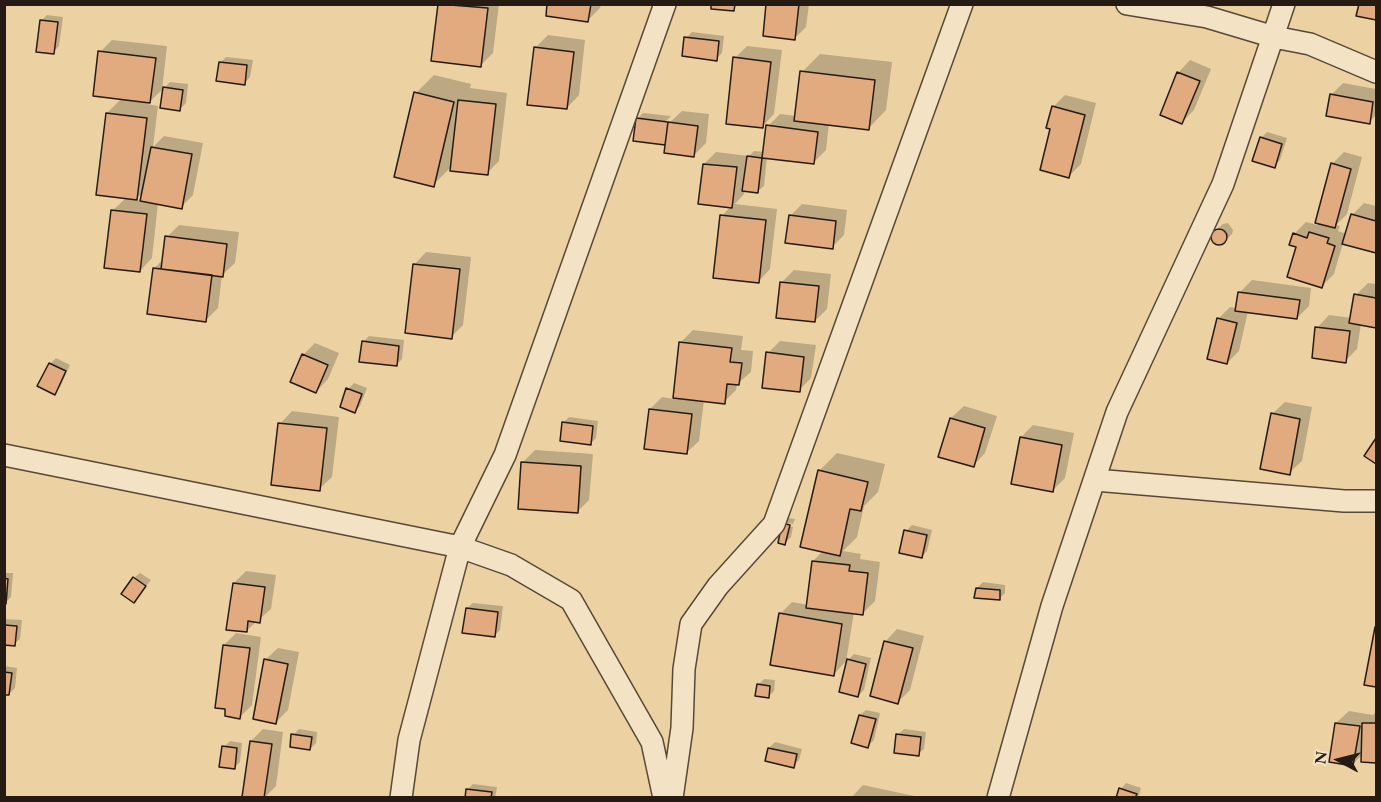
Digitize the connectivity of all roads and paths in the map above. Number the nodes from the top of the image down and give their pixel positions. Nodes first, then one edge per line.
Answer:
1 (665, 4) edge
2 (962, 4) edge
3 (1127, 4) edge
4 (1284, 4) edge
5 (1274, 37) junction
6 (1377, 72) edge
7 (4, 455) edge
8 (1095, 480) junction
9 (1377, 501) edge
10 (460, 547) junction
11 (401, 798) edge
12 (664, 798) edge
13 (672, 798) edge
14 (998, 798) edge

1 - 10 street
2 - 13 street
3 - 5 street
4 - 5 street
5 - 6 street
5 - 8 street
7 - 10 street
8 - 9 street
8 - 14 street
10 - 11 street
10 - 12 street

